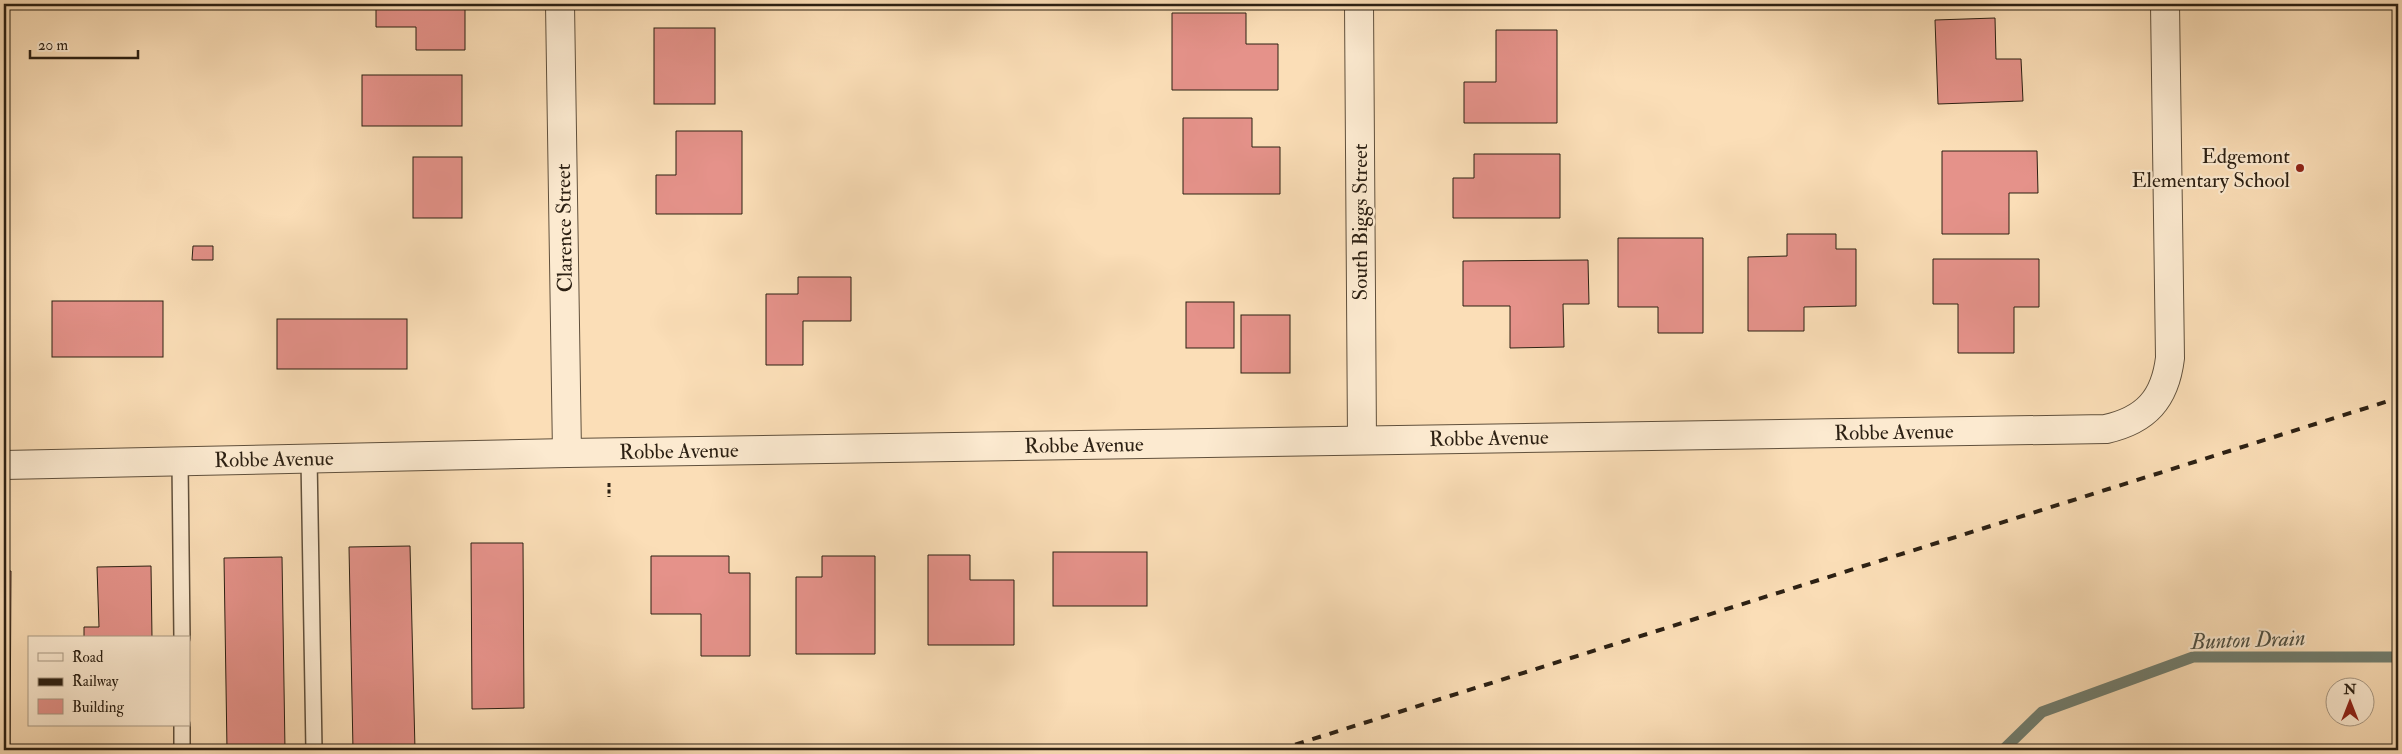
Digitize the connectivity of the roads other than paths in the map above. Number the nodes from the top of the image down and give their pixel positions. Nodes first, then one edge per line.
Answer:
1 (560, 4) edge
2 (1359, 4) edge
3 (2165, 4) edge
4 (1362, 440) junction
5 (567, 453) junction
6 (309, 458) junction
7 (180, 461) junction
8 (4, 465) edge
9 (182, 636) edge
10 (182, 726) edge
11 (182, 750) edge
12 (314, 750) edge

1 - 5 street, Clarence Street
2 - 4 street, South Biggs Street
3 - 4 street, Robbe Avenue
4 - 5 street, Robbe Avenue
5 - 6 street, Robbe Avenue
6 - 7 street, Robbe Avenue
6 - 12 lane
7 - 8 street, Robbe Avenue
7 - 9 lane
10 - 11 lane

